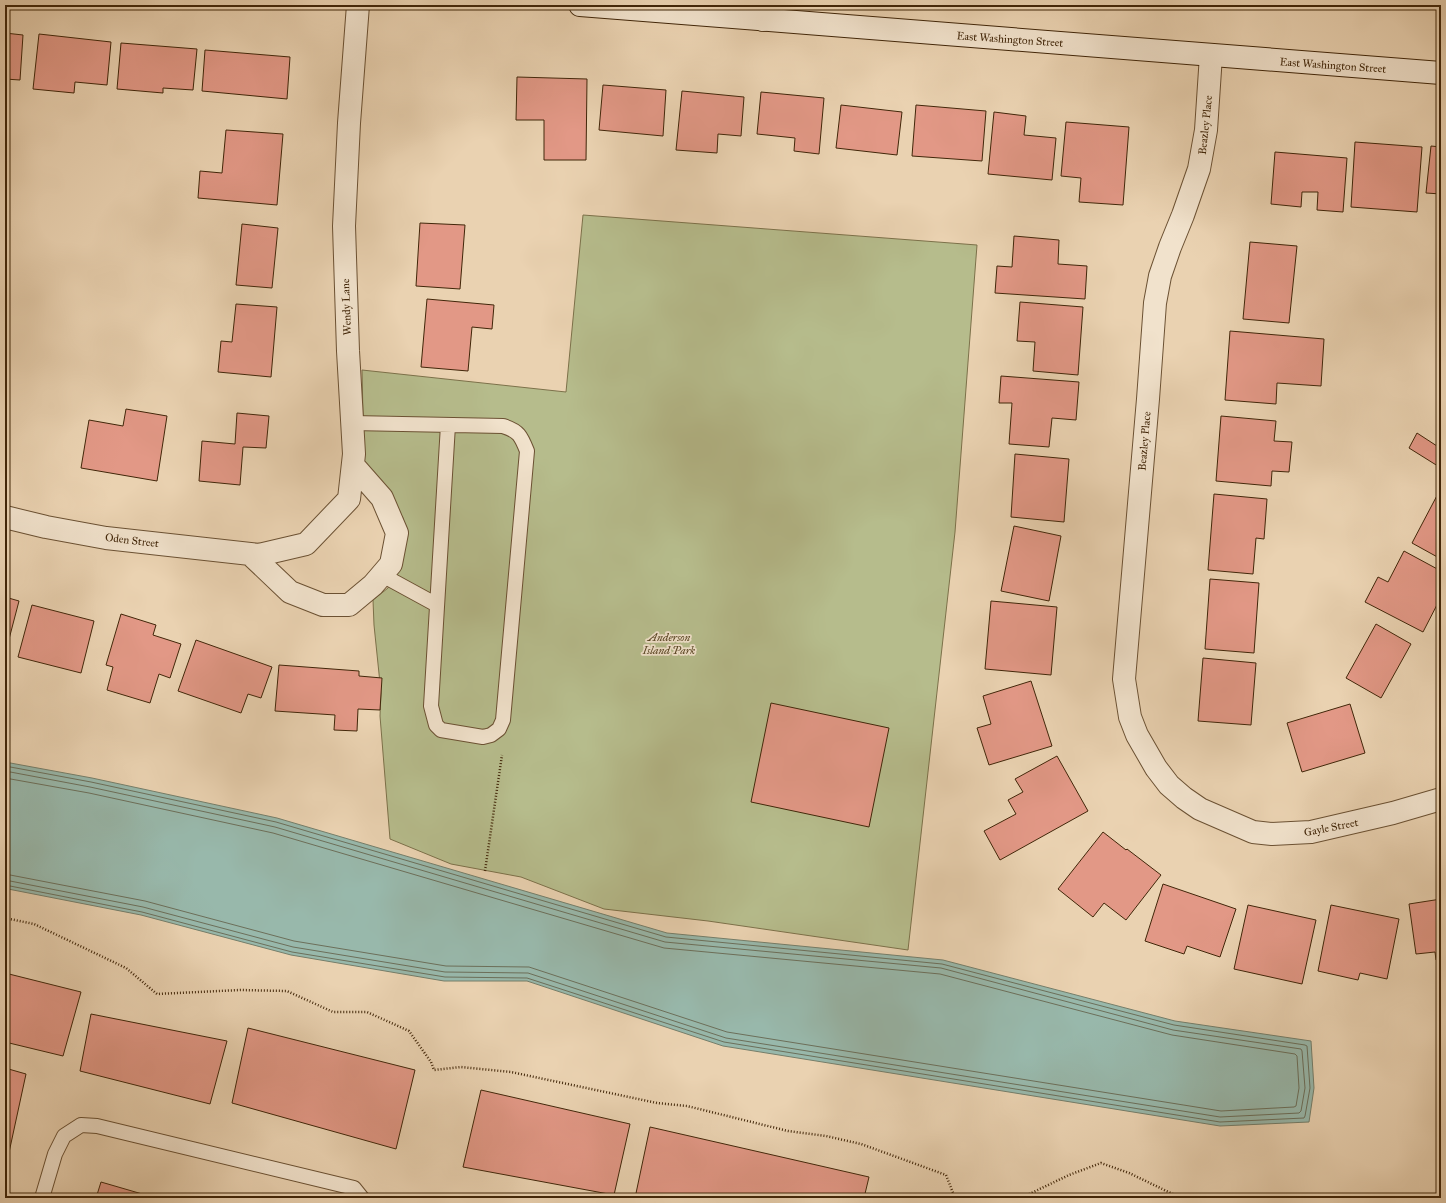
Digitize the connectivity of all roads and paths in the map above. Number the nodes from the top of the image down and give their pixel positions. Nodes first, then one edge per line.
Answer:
1 (358, 5) edge
2 (580, 5) edge
3 (765, 12) edge
4 (1211, 55) junction
5 (1441, 73) edge
6 (352, 423) junction
7 (448, 425) junction
8 (353, 465) junction
9 (5, 518) edge
10 (254, 555) junction
11 (382, 575) junction
12 (437, 605) junction
13 (502, 755) dead end
14 (1441, 799) edge
15 (1200, 809) joint
16 (485, 871) dead end
17 (5, 918) edge
18 (42, 1198) edge
19 (362, 1198) edge
20 (955, 1198) edge
21 (1021, 1198) edge
22 (1181, 1198) edge

1 - 6 street, Wendy Lane
2 - 3 street, East Washington Street
3 - 4 street, East Washington Street
4 - 5 street, East Washington Street
4 - 15 street, Beazley Place
6 - 7 lane
6 - 8 street, Wendy Lane
7 - 12 lane
7 - 12 lane
8 - 10 street, Wendy Lane
8 - 11 street
9 - 10 street, Oden Street
10 - 11 street
11 - 12 lane
13 - 16 path
14 - 15 street, Gayle Street
17 - 20 path
18 - 19 lane
21 - 22 path

